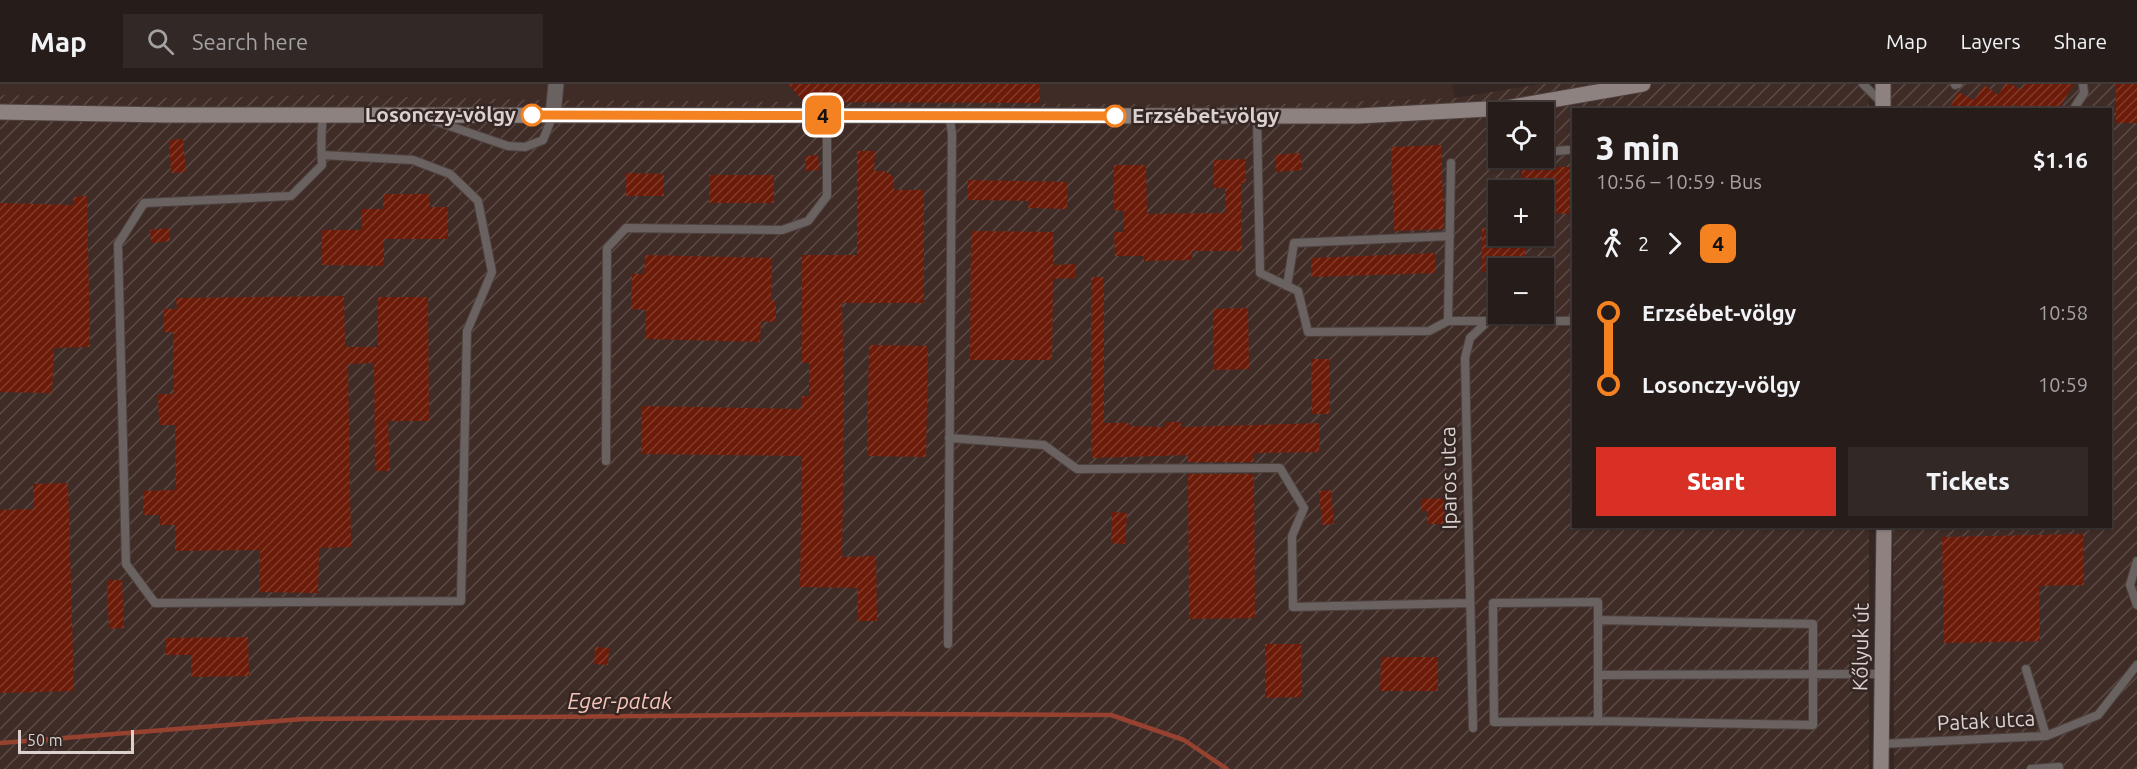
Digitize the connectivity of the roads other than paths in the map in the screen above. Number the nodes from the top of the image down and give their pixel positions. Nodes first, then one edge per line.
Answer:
1 (556, 84) edge
2 (1643, 84) edge
3 (1863, 84) edge
4 (1883, 84) edge
5 (2083, 84) edge
6 (1548, 102) edge
7 (1883, 107) edge
8 (2074, 108) edge
9 (1488, 111) edge
10 (0, 112) edge
11 (323, 115) junction
12 (420, 115) junction
13 (553, 115) junction
14 (827, 115) junction
15 (949, 115) junction
16 (1257, 116) junction
17 (1568, 150) dead end
18 (1554, 152) edge
19 (322, 155) junction
20 (1451, 163) dead end
21 (1450, 236) junction
22 (1287, 286) junction
23 (1448, 321) junction
24 (1572, 321) edge
25 (1487, 322) junction
26 (949, 438) junction
27 (606, 461) dead end
28 (1884, 528) edge
29 (2137, 561) edge
30 (1469, 603) junction
31 (2137, 605) edge
32 (1598, 620) junction
33 (948, 644) dead end
34 (2137, 665) edge
35 (2026, 669) dead end
36 (1812, 674) junction
37 (1882, 674) junction
38 (1598, 675) junction
39 (1598, 721) junction
40 (1473, 728) dead end
41 (2046, 736) junction
42 (1881, 744) junction
43 (1881, 769) edge
44 (2031, 769) edge
45 (2059, 769) edge

1 - 13 street
2 - 6 main road
3 - 7 lane
4 - 7 main road
5 - 8 lane
9 - 16 main road
10 - 11 main road
11 - 12 main road
11 - 19 lane
12 - 13 main road
12 - 13 lane
13 - 14 main road
14 - 15 main road
14 - 27 lane
15 - 16 main road
15 - 26 lane
16 - 22 lane
17 - 18 lane
19 - 19 lane
20 - 21 lane
21 - 22 lane
21 - 23 lane
22 - 23 lane
23 - 25 lane
24 - 25 lane
25 - 30 lane, Iparos utca
26 - 30 lane
26 - 33 lane
28 - 37 main road, Kőlyuk út
29 - 31 lane
30 - 40 lane, Iparos utca
32 - 36 lane
32 - 38 lane
32 - 39 lane
34 - 41 lane, Patak utca
35 - 41 lane
36 - 37 lane
36 - 38 lane
36 - 39 lane
37 - 42 main road, Kőlyuk út
38 - 39 lane
41 - 42 lane, Patak utca
42 - 43 main road, Kőlyuk út
44 - 45 lane

